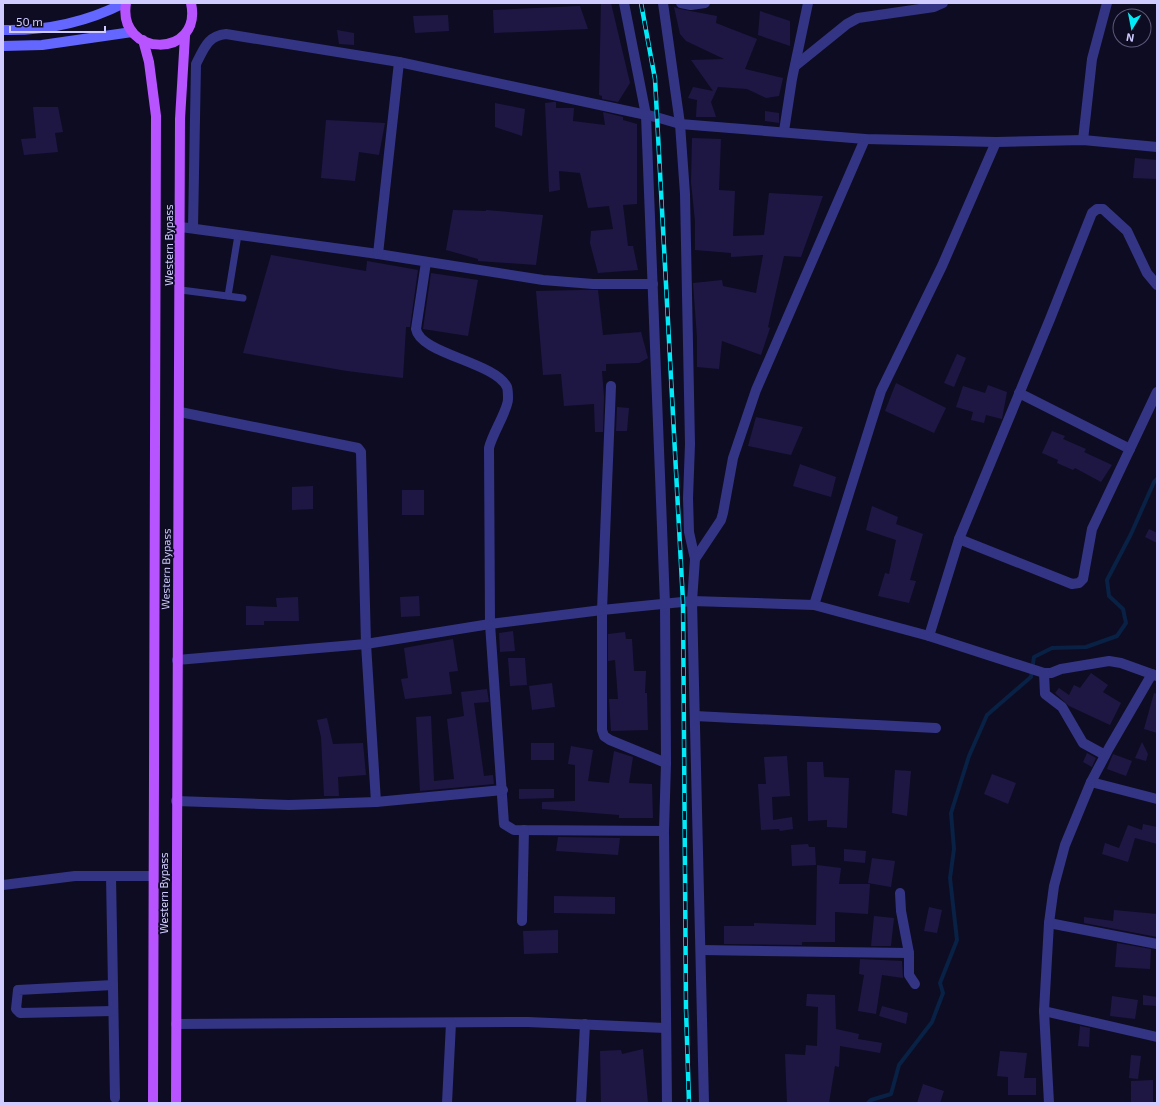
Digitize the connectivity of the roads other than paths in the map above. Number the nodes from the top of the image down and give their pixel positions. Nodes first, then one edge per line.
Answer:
1 (125, 3) edge
2 (191, 3) edge
3 (624, 3) edge
4 (663, 3) edge
5 (681, 3) edge
6 (705, 3) edge
7 (808, 3) edge
8 (943, 3) edge
9 (1107, 3) edge
10 (3, 30) edge
11 (132, 32) junction
12 (185, 36) junction
13 (143, 40) junction
14 (3, 46) edge
15 (399, 62) junction
16 (795, 66) junction
17 (646, 115) junction
18 (680, 124) junction
19 (784, 131) junction
20 (865, 138) junction
21 (1083, 140) junction
22 (996, 142) junction
23 (1157, 146) edge
24 (181, 227) junction
25 (193, 228) junction
26 (238, 234) junction
27 (378, 254) junction
28 (426, 262) junction
29 (653, 284) junction
30 (1157, 285) edge
31 (181, 290) junction
32 (228, 296) junction
33 (243, 298) dead end
34 (611, 386) dead end
35 (1157, 392) edge
36 (1019, 393) junction
37 (180, 412) junction
38 (1130, 448) junction
39 (959, 539) junction
40 (694, 559) junction
41 (692, 601) junction
42 (665, 604) junction
43 (814, 605) junction
44 (602, 610) junction
45 (490, 624) junction
46 (929, 636) junction
47 (366, 644) junction
48 (177, 660) junction
49 (1044, 673) junction
50 (1154, 675) edge
51 (695, 716) junction
52 (936, 728) dead end
53 (1105, 755) junction
54 (666, 763) junction
55 (1091, 782) junction
56 (503, 790) junction
57 (1157, 799) edge
58 (176, 801) junction
59 (376, 802) junction
60 (524, 830) junction
61 (664, 830) junction
62 (112, 876) junction
63 (153, 876) junction
64 (3, 885) edge
65 (900, 893) dead end
66 (522, 921) dead end
67 (1049, 923) junction
68 (1157, 944) edge
69 (701, 950) junction
70 (909, 953) junction
71 (915, 984) dead end
72 (113, 985) junction
73 (113, 1011) junction
74 (1044, 1011) junction
75 (451, 1023) junction
76 (176, 1024) junction
77 (585, 1024) junction
78 (666, 1028) junction
79 (1157, 1037) edge
80 (115, 1098) dead end
81 (153, 1103) edge
82 (176, 1103) edge
83 (447, 1103) edge
84 (581, 1103) edge
85 (667, 1103) edge
86 (704, 1103) edge
87 (1049, 1103) edge

1 - 10 main road
1 - 11 main road
2 - 12 main road, Western Bypass
3 - 17 street
4 - 18 street
5 - 6 street
7 - 16 street
8 - 16 street
9 - 21 street
11 - 13 main road
11 - 14 main road
12 - 13 main road
12 - 24 main road, Western Bypass
13 - 63 main road, Western Bypass
15 - 17 street
15 - 25 street
15 - 27 street
16 - 19 street
17 - 18 street
17 - 29 street
18 - 19 street
18 - 40 street
19 - 20 street
20 - 22 street
20 - 40 street
21 - 22 street
21 - 23 street
22 - 43 street
24 - 25 street
24 - 31 main road, Western Bypass
25 - 26 street
26 - 27 street
26 - 32 lane
27 - 28 street
28 - 29 street
28 - 45 street
29 - 42 street
30 - 36 street
31 - 32 lane
31 - 37 main road, Western Bypass
32 - 33 lane
34 - 44 street
35 - 38 street
36 - 38 street
36 - 39 street
37 - 47 street
37 - 48 main road, Western Bypass
38 - 39 street
39 - 46 street
40 - 41 street
41 - 42 street
41 - 43 street
41 - 51 street
42 - 44 street
42 - 54 street
43 - 46 street
44 - 45 street
44 - 54 street
45 - 47 street
45 - 56 street
46 - 49 street
47 - 48 street
47 - 59 street
48 - 58 main road, Western Bypass
49 - 50 street
49 - 53 street
50 - 53 street
51 - 52 street
51 - 69 street
53 - 55 street
54 - 61 street
55 - 57 street
55 - 67 street
56 - 59 street
56 - 60 street
58 - 59 street
58 - 76 main road, Western Bypass
60 - 61 street
60 - 66 street
61 - 78 street
62 - 63 street
62 - 64 street
62 - 72 street
63 - 81 main road, Western Bypass
65 - 70 street
67 - 68 street
67 - 74 street
69 - 70 street
69 - 86 street
70 - 71 street
72 - 73 street
72 - 73 street
73 - 80 street
74 - 79 street
74 - 87 street
75 - 76 street
75 - 77 street
75 - 83 street
76 - 82 main road, Western Bypass
77 - 78 street
77 - 84 street
78 - 85 street

